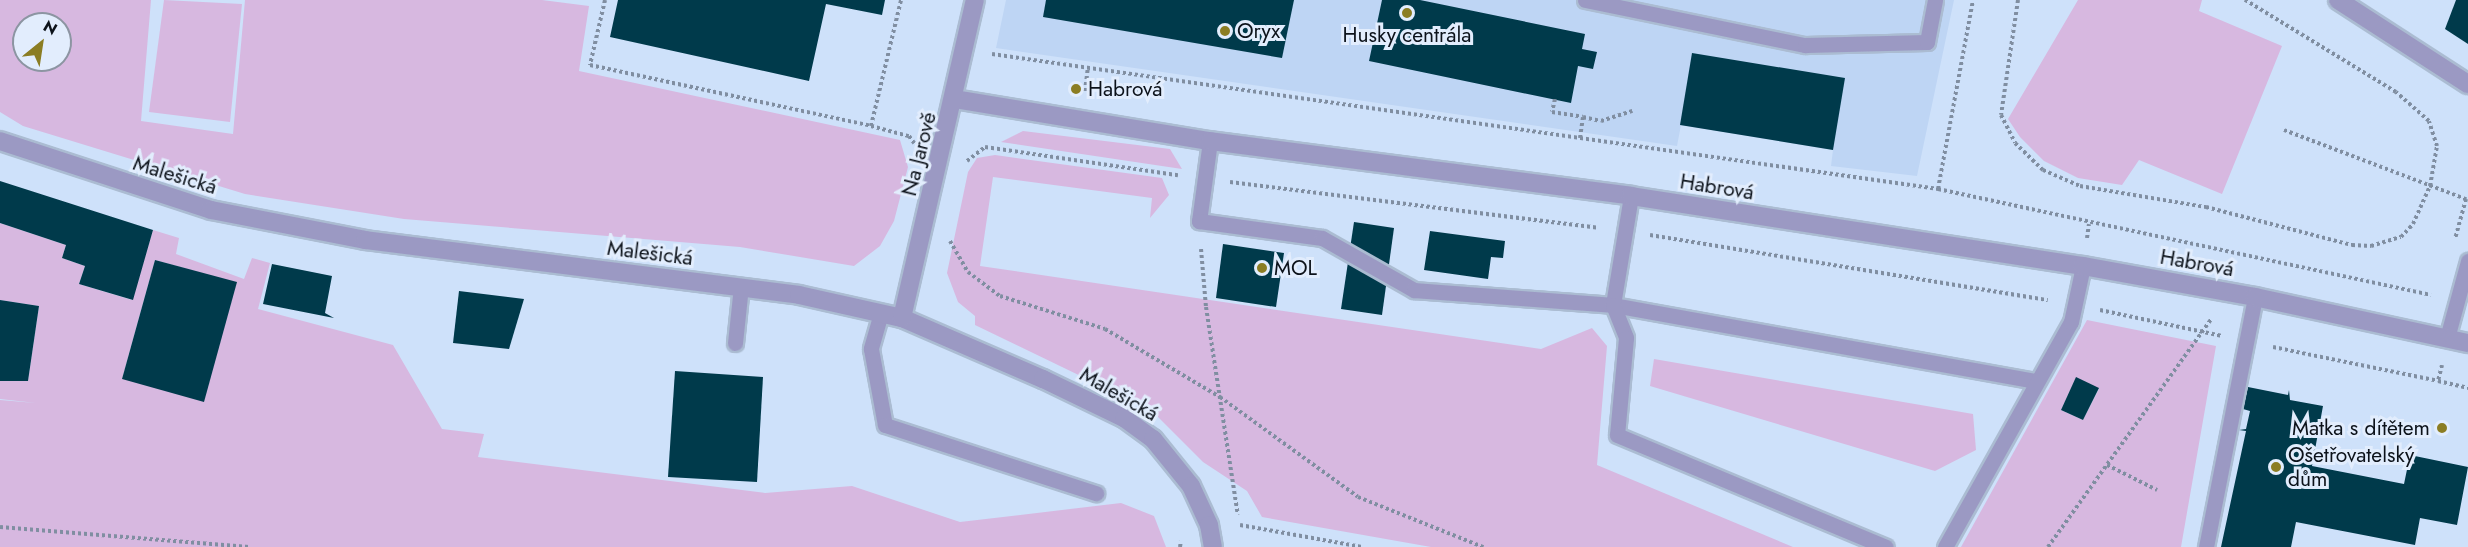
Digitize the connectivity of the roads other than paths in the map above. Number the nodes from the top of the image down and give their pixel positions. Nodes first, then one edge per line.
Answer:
1 (975, 0) edge
2 (1585, 0) edge
3 (1935, 0) edge
4 (2338, 0) edge
5 (2468, 84) edge
6 (955, 99) junction
7 (0, 141) edge
8 (1210, 141) junction
9 (1631, 196) junction
10 (2468, 261) edge
11 (2083, 266) junction
12 (741, 286) junction
13 (2255, 297) junction
14 (1613, 305) junction
15 (881, 313) junction
16 (902, 318) junction
17 (2447, 338) junction
18 (735, 343) dead end
19 (2468, 343) edge
20 (2034, 381) junction
21 (1096, 493) dead end
22 (1213, 547) edge
23 (1886, 547) edge
24 (1945, 547) edge
25 (2206, 547) edge

1 - 6 street, Na Jarově
2 - 3 lane
4 - 5 street
6 - 8 street, Habrová
6 - 16 street, Na Jarově
7 - 12 street, Malešická
8 - 9 street, Habrová
8 - 14 lane
9 - 11 street, Habrová
9 - 14 lane
10 - 17 lane
11 - 13 street, Habrová
11 - 20 lane
12 - 15 street, Malešická
12 - 18 lane
13 - 17 street, Habrová
13 - 25 lane
14 - 20 lane
14 - 23 lane
15 - 16 street, Malešická
15 - 21 lane
16 - 22 street, Malešická
17 - 19 street, Habrová
20 - 24 lane

